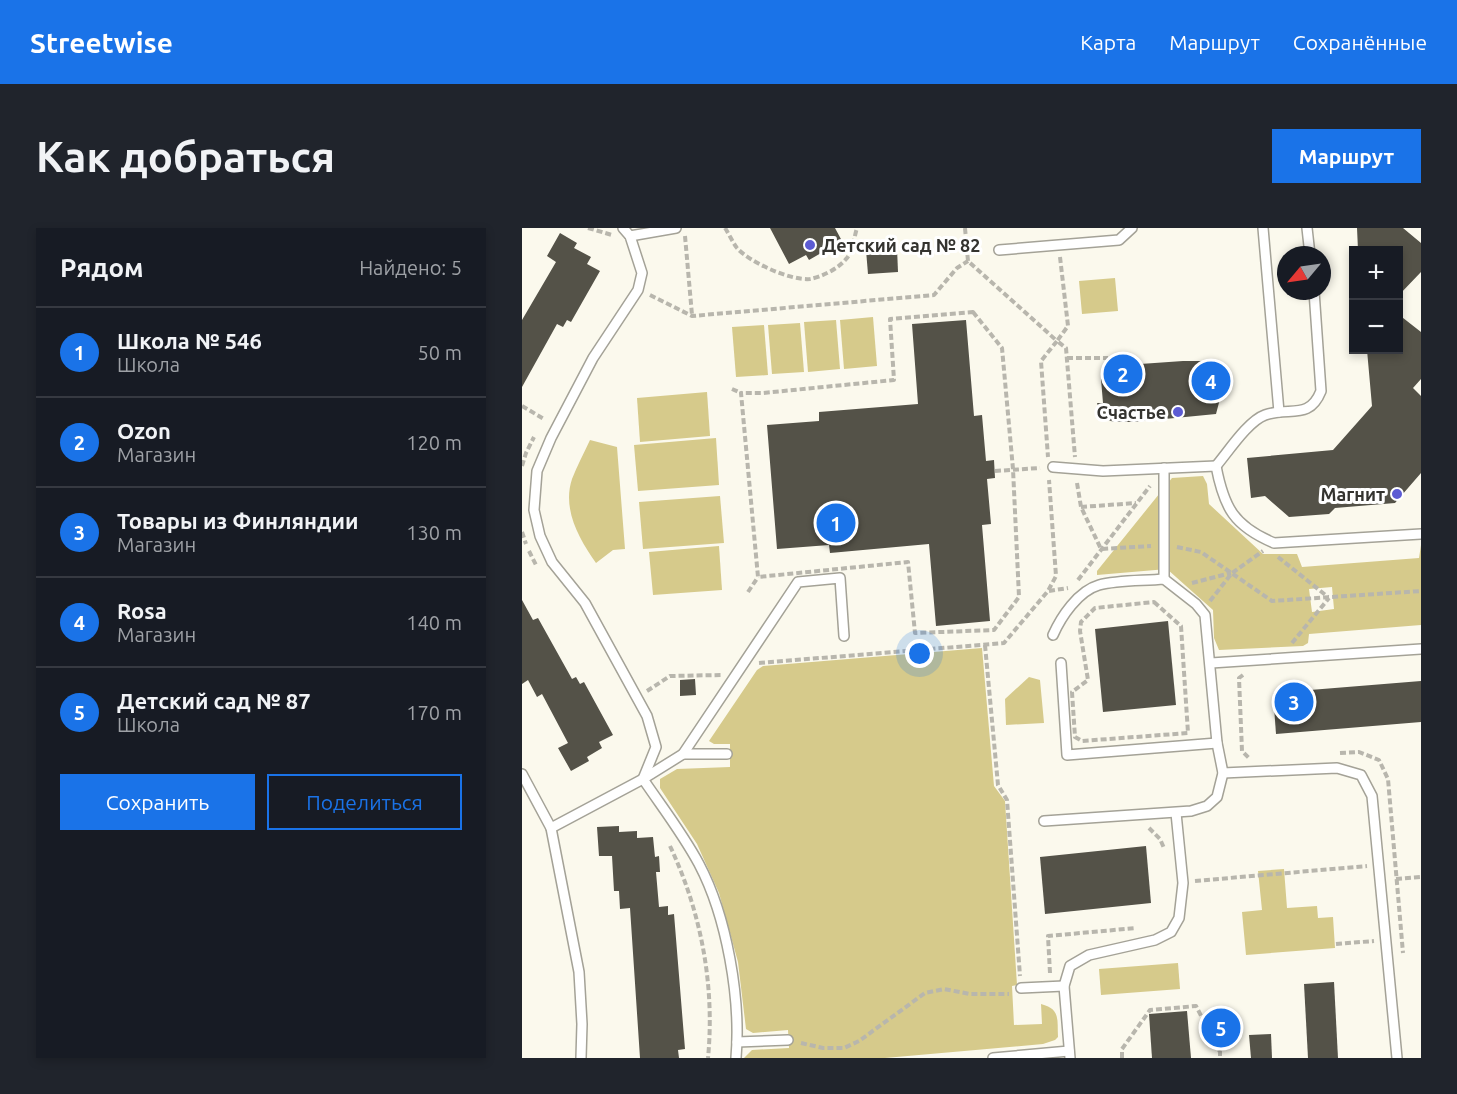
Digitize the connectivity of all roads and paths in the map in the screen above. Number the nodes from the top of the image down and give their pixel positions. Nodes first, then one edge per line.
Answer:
1 (588, 228) edge
2 (623, 228) edge
3 (676, 228) edge
4 (685, 228) edge
5 (725, 228) edge
6 (857, 228) edge
7 (965, 228) edge
8 (1132, 228) edge
9 (1263, 228) edge
10 (1307, 228) edge
11 (630, 236) junction
12 (619, 242) dead end
13 (1059, 245) junction
14 (1309, 246) edge
15 (999, 250) dead end
16 (968, 261) junction
17 (638, 290) junction
18 (1315, 300) edge
19 (692, 316) junction
20 (1058, 341) junction
21 (1067, 358) junction
22 (1108, 358) dead end
23 (732, 389) dead end
24 (741, 393) junction
25 (522, 406) edge
26 (1279, 412) junction
27 (540, 428) dead end
28 (535, 436) dead end
29 (1216, 466) junction
30 (522, 467) edge
31 (1048, 467) junction
32 (1076, 468) junction
33 (1164, 468) junction
34 (1013, 469) junction
35 (995, 471) dead end
36 (1049, 478) dead end
37 (1136, 503) junction
38 (1081, 507) junction
39 (522, 532) edge
40 (1421, 534) edge
41 (1274, 543) junction
42 (1164, 545) junction
43 (1101, 549) junction
44 (540, 572) dead end
45 (1232, 573) junction
46 (758, 577) junction
47 (1164, 579) junction
48 (1175, 588) junction
49 (1048, 591) junction
50 (1421, 591) edge
51 (748, 592) dead end
52 (1329, 597) junction
53 (1099, 607) joint
54 (1202, 611) junction
55 (1053, 635) dead end
56 (844, 636) dead end
57 (985, 645) junction
58 (1421, 649) edge
59 (1280, 658) junction
60 (1061, 663) dead end
61 (1211, 663) junction
62 (1247, 673) dead end
63 (733, 677) junction
64 (636, 697) junction
65 (1217, 743) junction
66 (683, 754) junction
67 (727, 754) dead end
68 (1248, 758) dead end
69 (1379, 760) dead end
70 (1223, 773) junction
71 (522, 774) edge
72 (643, 779) junction
73 (1176, 813) junction
74 (1044, 821) dead end
75 (551, 828) junction
76 (1138, 828) dead end
77 (669, 842) dead end
78 (1164, 855) dead end
79 (1366, 866) dead end
80 (1421, 877) edge
81 (1415, 878) dead end
82 (1182, 883) junction
83 (1142, 928) dead end
84 (1375, 941) dead end
85 (1336, 944) dead end
86 (1404, 963) dead end
87 (1064, 986) junction
88 (1051, 987) junction
89 (1021, 988) junction
90 (788, 1040) joint
91 (737, 1042) junction
92 (1070, 1054) edge
93 (581, 1058) edge
94 (708, 1058) edge
95 (736, 1058) edge
96 (993, 1058) edge
97 (1122, 1058) edge
98 (1220, 1058) edge
99 (1397, 1058) edge

1 - 12 path
2 - 11 lane
3 - 11 lane
4 - 19 path
5 - 6 path
7 - 16 path
8 - 13 lane
9 - 26 lane
10 - 14 lane
11 - 17 lane
13 - 15 lane
13 - 20 path
16 - 19 path
16 - 20 path
17 - 19 path
17 - 64 lane
18 - 26 lane
20 - 21 path
20 - 31 path
21 - 22 path
21 - 32 path
23 - 24 path
24 - 34 path
24 - 46 path
25 - 27 path
26 - 29 lane
28 - 30 path
29 - 33 lane
29 - 41 lane
31 - 32 lane
31 - 34 path
32 - 33 lane
32 - 38 path
33 - 37 path
33 - 42 lane
34 - 35 path
34 - 46 path
36 - 49 path
37 - 38 path
37 - 43 path
38 - 43 path
39 - 44 path
40 - 41 lane
41 - 45 path
41 - 52 path
42 - 43 path
42 - 45 path
42 - 47 lane
43 - 49 path
45 - 48 path
45 - 52 path
45 - 54 path
46 - 51 path
47 - 48 lane
47 - 55 lane
48 - 54 lane
49 - 57 path
50 - 52 path
52 - 59 path
53 - 53 path
54 - 61 lane
56 - 63 lane
57 - 63 path
57 - 89 path
58 - 59 lane
59 - 61 lane
60 - 65 lane
61 - 65 lane
62 - 68 path
63 - 64 path
63 - 66 lane
64 - 72 lane
65 - 70 lane
66 - 67 lane
66 - 72 lane
69 - 86 path
70 - 73 lane
70 - 99 lane
71 - 75 lane
72 - 75 lane
72 - 91 lane
73 - 74 lane
73 - 82 lane
75 - 93 lane
76 - 78 path
77 - 94 path
79 - 82 path
80 - 81 path
82 - 87 lane
83 - 88 path
84 - 85 path
87 - 88 lane
87 - 92 lane
88 - 89 lane
89 - 90 path
90 - 91 lane
91 - 95 lane
92 - 96 lane
97 - 98 path

